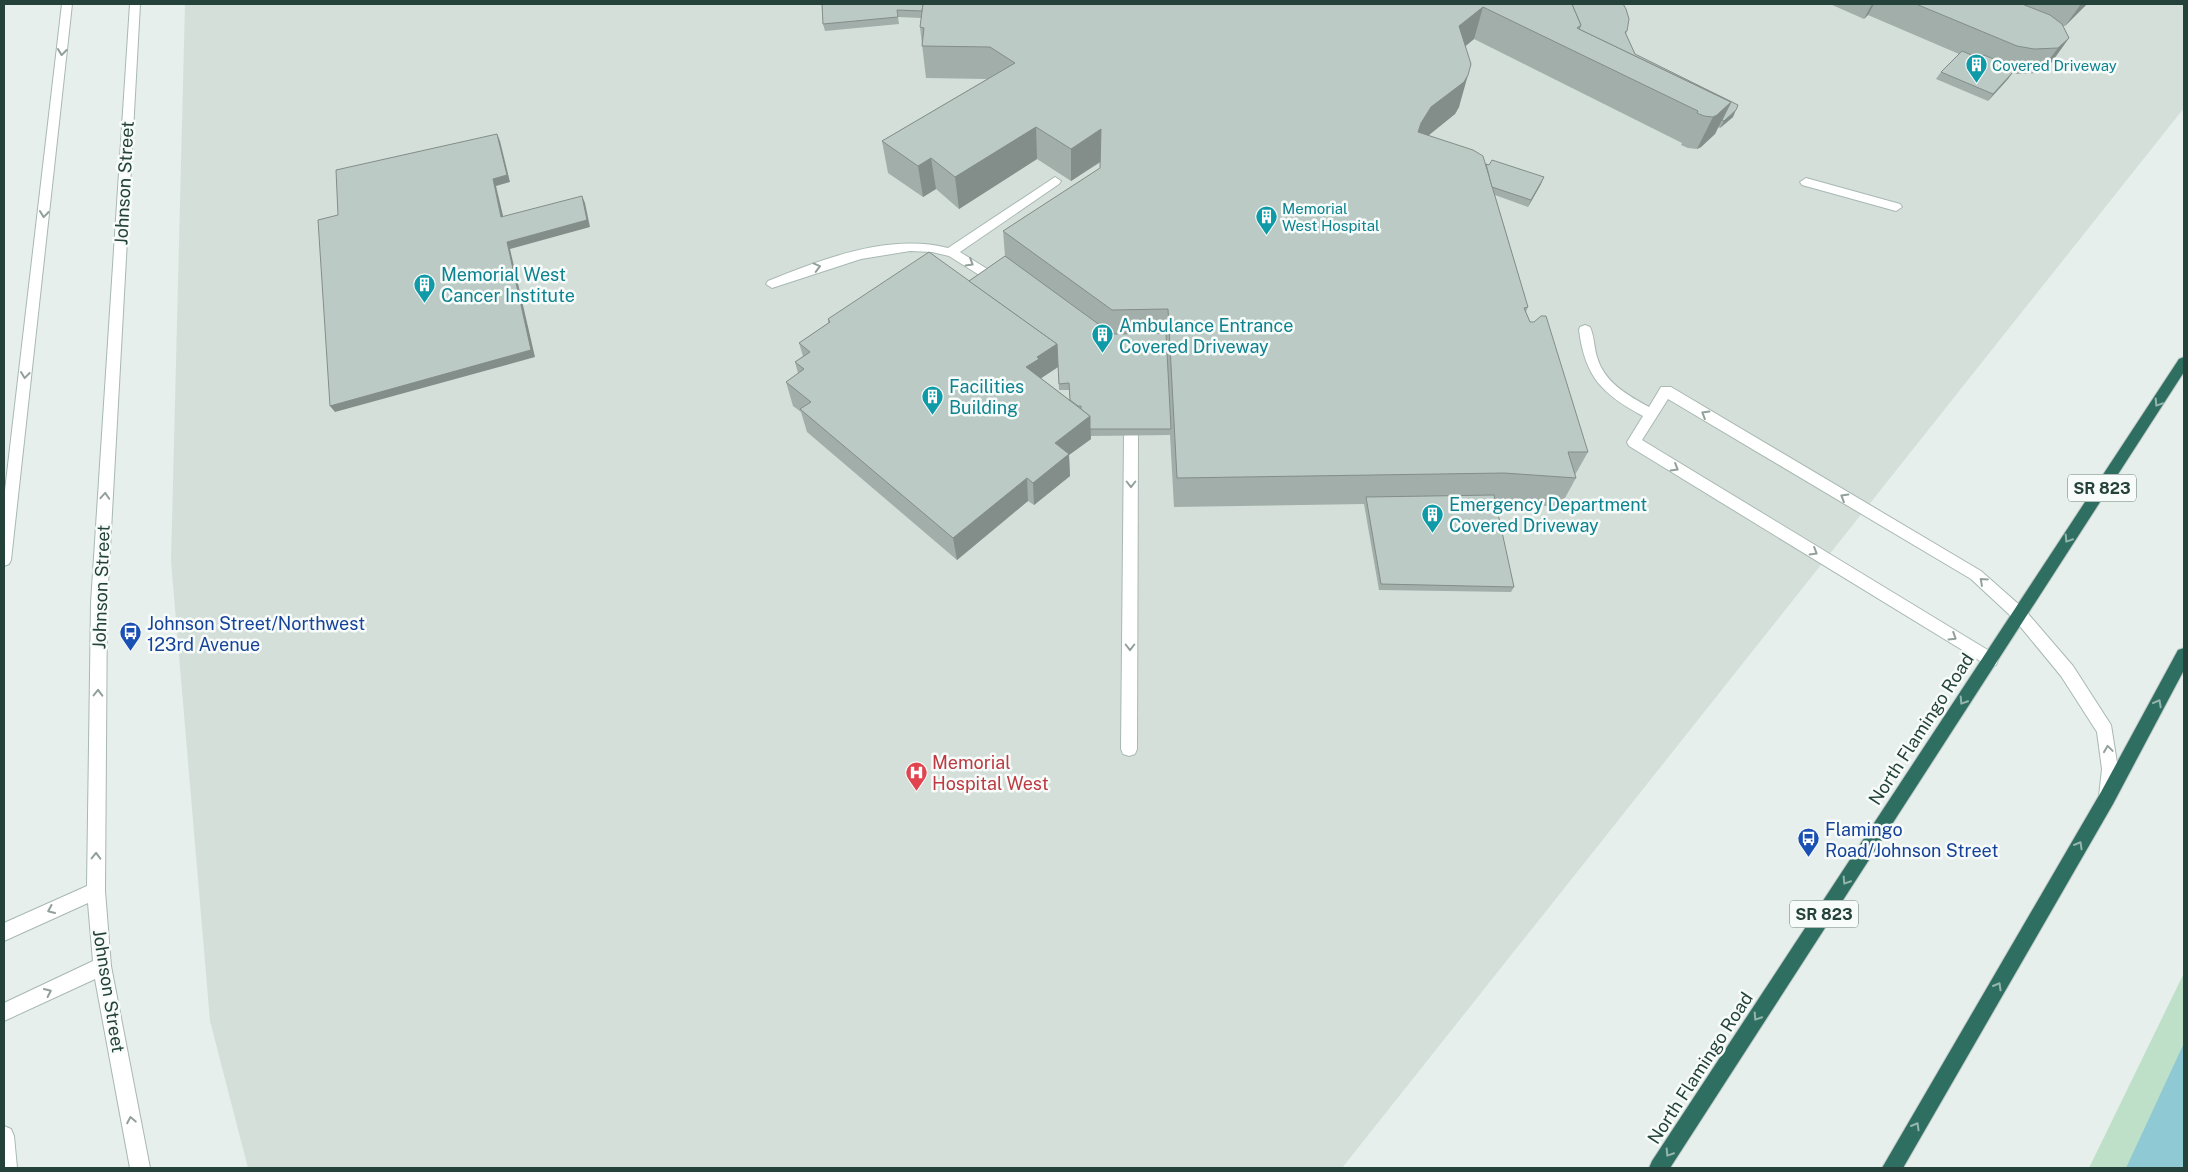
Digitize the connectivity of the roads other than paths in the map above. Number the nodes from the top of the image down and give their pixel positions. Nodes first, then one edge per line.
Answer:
1 (67, 4) edge
2 (134, 4) edge
3 (1055, 181) edge
4 (1806, 182) dead end
5 (1896, 206) dead end
6 (951, 252) junction
7 (988, 275) edge
8 (772, 284) dead end
9 (1585, 330) dead end
10 (2184, 362) edge
11 (1651, 414) junction
12 (1131, 436) edge
13 (4, 560) edge
14 (2019, 614) junction
15 (2184, 655) edge
16 (1990, 660) junction
17 (1129, 749) dead end
18 (2107, 798) junction
19 (96, 891) junction
20 (4, 932) edge
21 (102, 966) junction
22 (4, 1012) edge
23 (4, 1136) edge
24 (7, 1168) edge
25 (140, 1168) edge
26 (1659, 1168) edge
27 (1892, 1168) edge

1 -> 13 street
19 -> 2 street, Johnson Street
3 - 6 street
4 - 5 street
6 -> 7 street
8 -> 6 street
9 - 11 street
10 -> 14 highway, North Flamingo Road / SR 823
14 -> 11 street
11 -> 16 street
12 -> 17 street
14 - 16 highway, North Flamingo Road / SR 823
18 -> 14 street
18 -> 15 highway
16 -> 26 highway, North Flamingo Road / SR 823
27 -> 18 highway
19 -> 20 street
19 - 21 street, Johnson Street
22 -> 21 street
25 -> 21 street, Johnson Street
23 - 24 street

